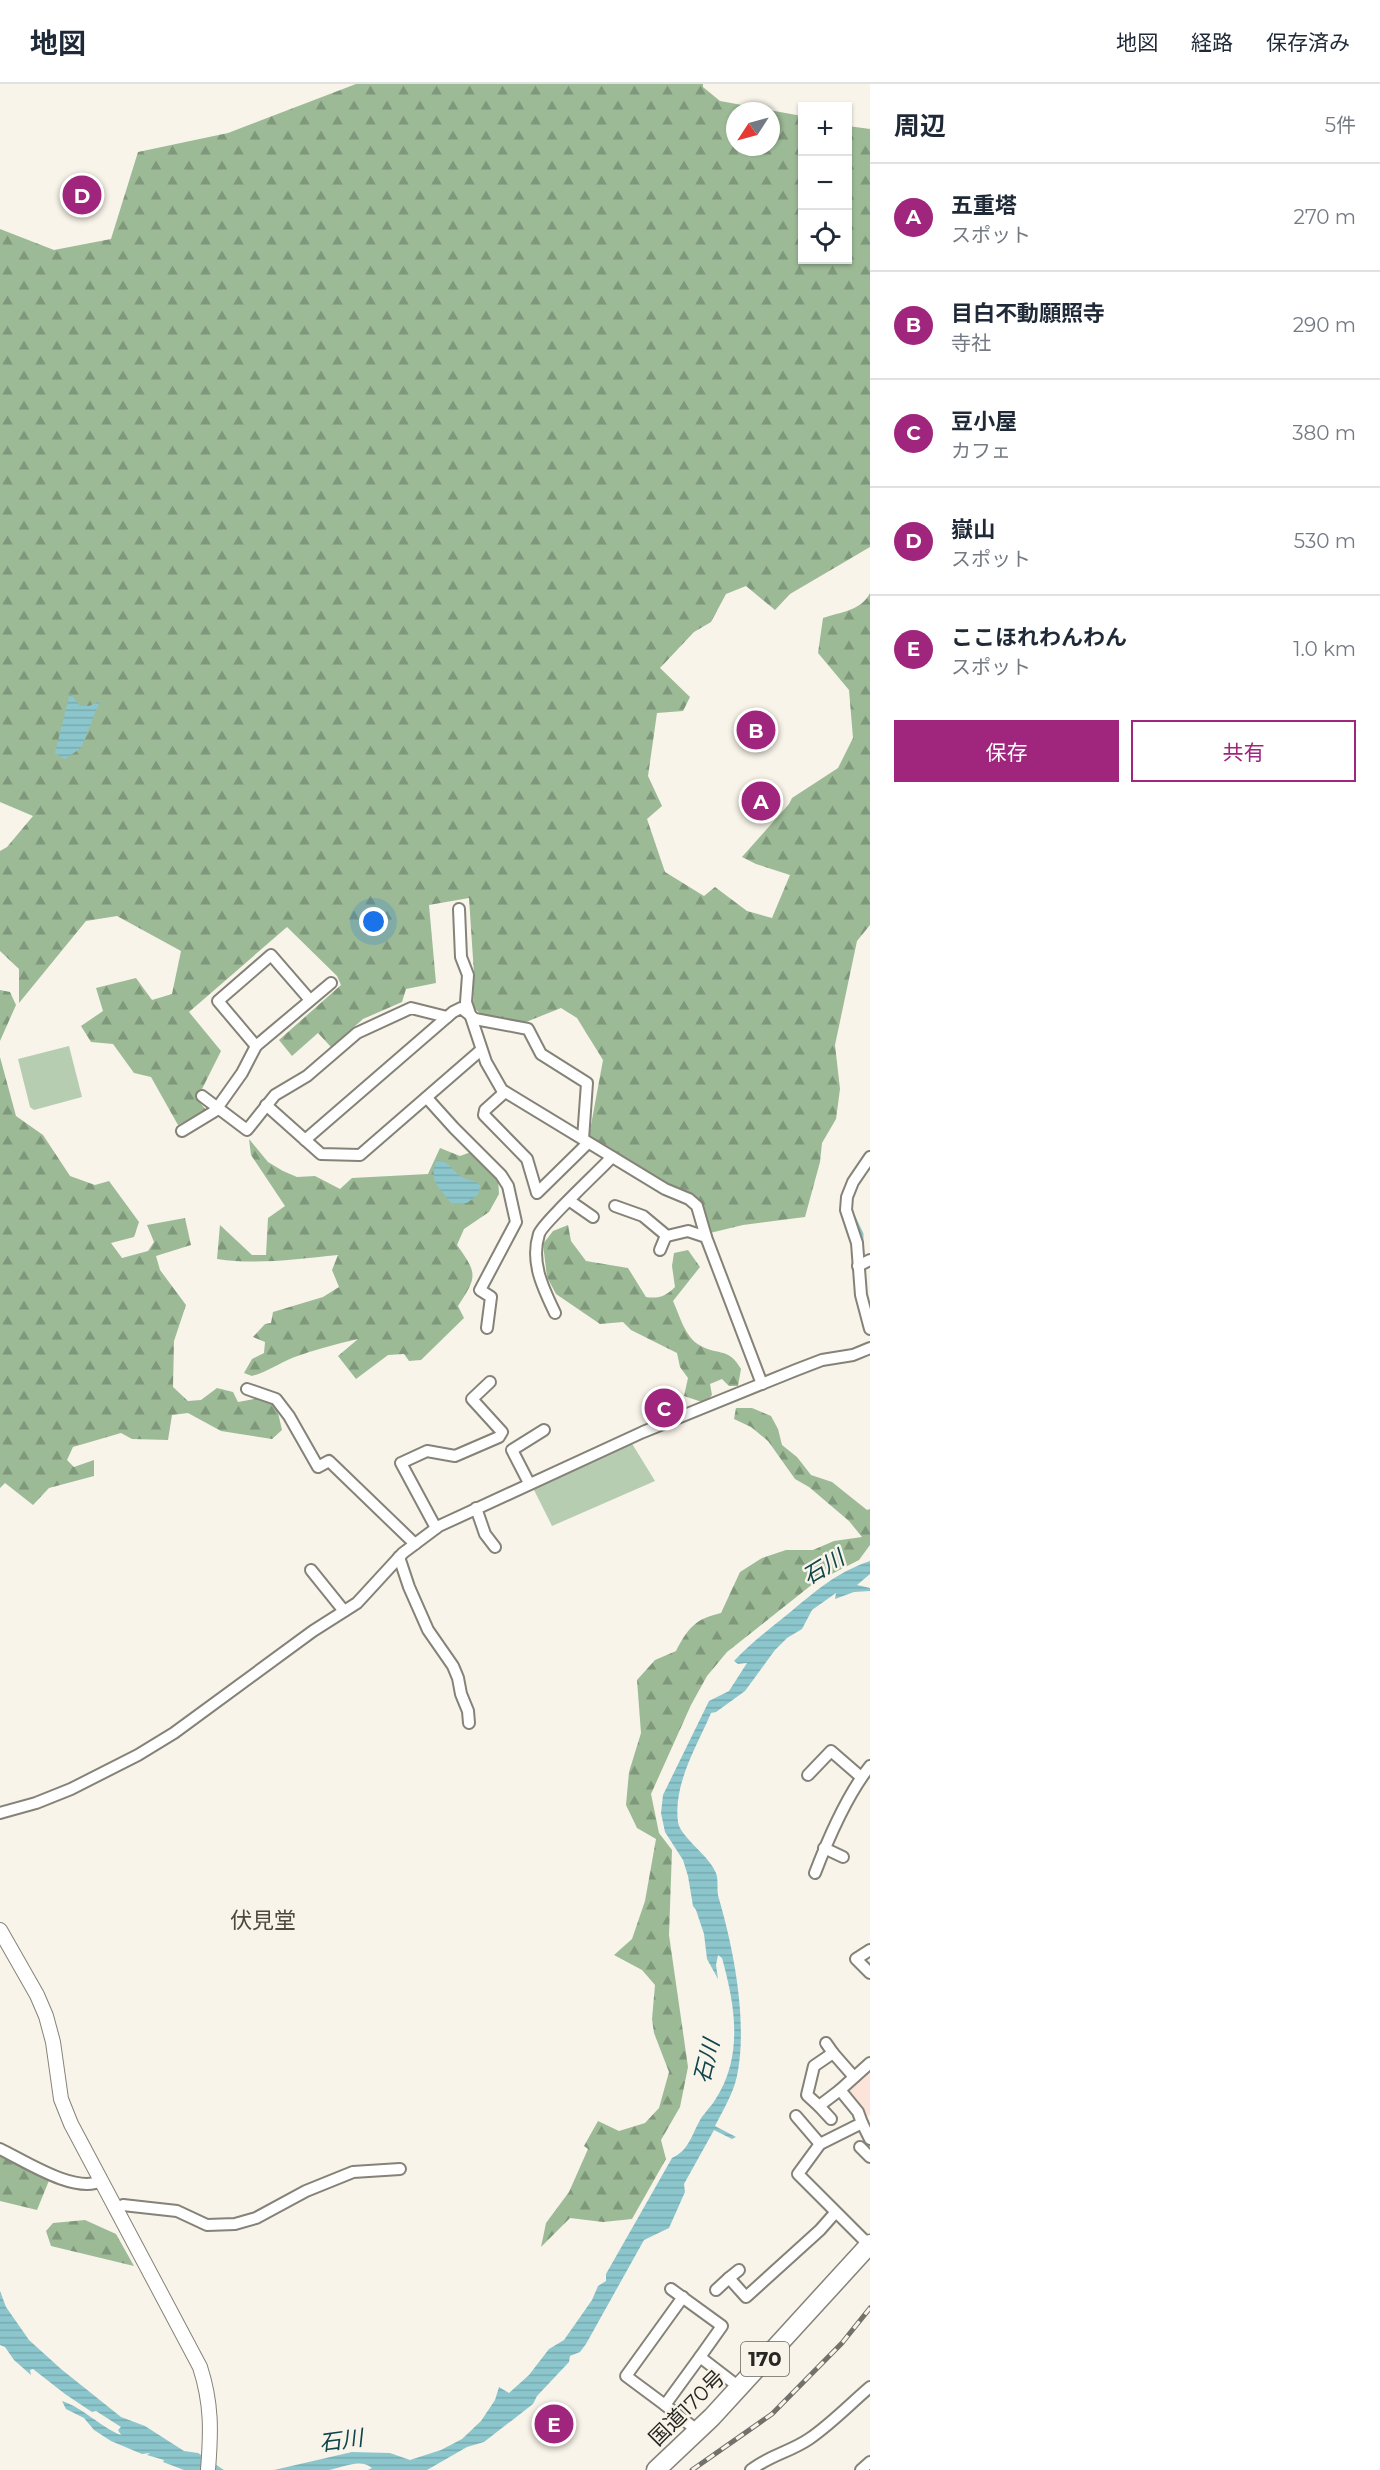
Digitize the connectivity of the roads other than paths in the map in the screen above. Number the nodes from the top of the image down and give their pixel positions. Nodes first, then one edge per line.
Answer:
1 (459, 909) dead end
2 (331, 983) dead end
3 (310, 1000) junction
4 (469, 1015) junction
5 (447, 1017) junction
6 (256, 1046) junction
7 (481, 1050) junction
8 (505, 1092) junction
9 (202, 1096) dead end
10 (428, 1098) junction
11 (266, 1106) junction
12 (218, 1107) junction
13 (182, 1131) dead end
14 (305, 1140) junction
15 (585, 1141) junction
16 (612, 1157) junction
17 (870, 1157) edge
18 (570, 1201) junction
19 (615, 1206) dead end
20 (594, 1217) dead end
21 (667, 1236) junction
22 (706, 1238) junction
23 (660, 1250) dead end
24 (870, 1260) edge
25 (858, 1266) junction
26 (866, 1293) edge
27 (555, 1313) dead end
28 (487, 1328) dead end
29 (870, 1329) edge
30 (870, 1348) edge
31 (490, 1383) dead end
32 (762, 1384) junction
33 (247, 1389) dead end
34 (544, 1430) dead end
35 (529, 1483) junction
36 (476, 1509) junction
37 (436, 1528) junction
38 (415, 1544) junction
39 (495, 1547) dead end
40 (399, 1557) junction
41 (311, 1570) dead end
42 (344, 1611) junction
43 (469, 1723) dead end
44 (870, 1766) edge
45 (808, 1775) dead end
46 (860, 1780) junction
47 (870, 1788) edge
48 (0, 1813) edge
49 (824, 1848) junction
50 (843, 1857) dead end
51 (815, 1873) dead end
52 (0, 1929) edge
53 (870, 1950) edge
54 (870, 1973) edge
55 (826, 2043) dead end
56 (833, 2053) junction
57 (870, 2063) edge
58 (854, 2077) junction
59 (840, 2090) junction
60 (819, 2106) junction
61 (796, 2116) dead end
62 (831, 2119) dead end
63 (862, 2123) junction
64 (870, 2139) edge
65 (820, 2144) junction
66 (860, 2147) dead end
67 (0, 2149) edge
68 (870, 2157) edge
69 (400, 2169) dead end
70 (101, 2181) junction
71 (116, 2209) junction
72 (835, 2213) junction
73 (869, 2245) edge
74 (738, 2270) dead end
75 (729, 2278) junction
76 (671, 2289) dead end
77 (717, 2290) dead end
78 (682, 2297) junction
79 (700, 2357) junction
80 (739, 2387) junction
81 (870, 2387) edge
82 (664, 2405) junction
83 (698, 2431) junction
84 (870, 2462) edge
85 (208, 2470) edge
86 (656, 2470) edge
87 (751, 2470) edge
88 (861, 2470) edge

1 - 4 street
2 - 3 street
3 - 6 street
3 - 6 street
4 - 5 street
4 - 7 street
4 - 15 street
5 - 11 street
5 - 14 street
6 - 12 street
7 - 8 street
7 - 10 street
8 - 15 street
8 - 15 street
9 - 12 street
10 - 14 street
10 - 28 street
11 - 12 street
11 - 14 street
12 - 13 street
15 - 16 street
16 - 18 street
16 - 22 street
17 - 25 street
18 - 20 street
18 - 27 street
19 - 21 street
21 - 22 street
21 - 23 street
22 - 32 street
24 - 25 street
25 - 26 street
26 - 29 street
30 - 32 street
31 - 37 street
32 - 35 street
33 - 38 street
34 - 35 street
35 - 36 street
36 - 37 street
36 - 39 street
37 - 38 street
38 - 40 street
40 - 42 street
40 - 43 street
41 - 42 street
42 - 48 street
44 - 46 street
45 - 46 street
46 - 47 street
46 - 49 street
49 - 50 street
49 - 51 street
52 - 70 street
53 - 54 street
55 - 56 street
56 - 58 street
56 - 60 street
57 - 58 street
58 - 59 street
59 - 60 street
59 - 63 street
60 - 62 street
61 - 65 street
63 - 64 street
63 - 65 street
65 - 72 street
66 - 68 street
67 - 70 street
69 - 71 street
70 - 71 street
71 - 85 street
72 - 73 street
72 - 75 street
73 - 80 highway, 国道170号 / 170
74 - 75 street
75 - 77 street
76 - 78 street
78 - 79 street
78 - 82 street
79 - 80 street
79 - 82 street
80 - 83 highway, 国道170号 / 170
81 - 87 street
82 - 83 street
83 - 86 highway, 国道170号 / 170
84 - 88 street

